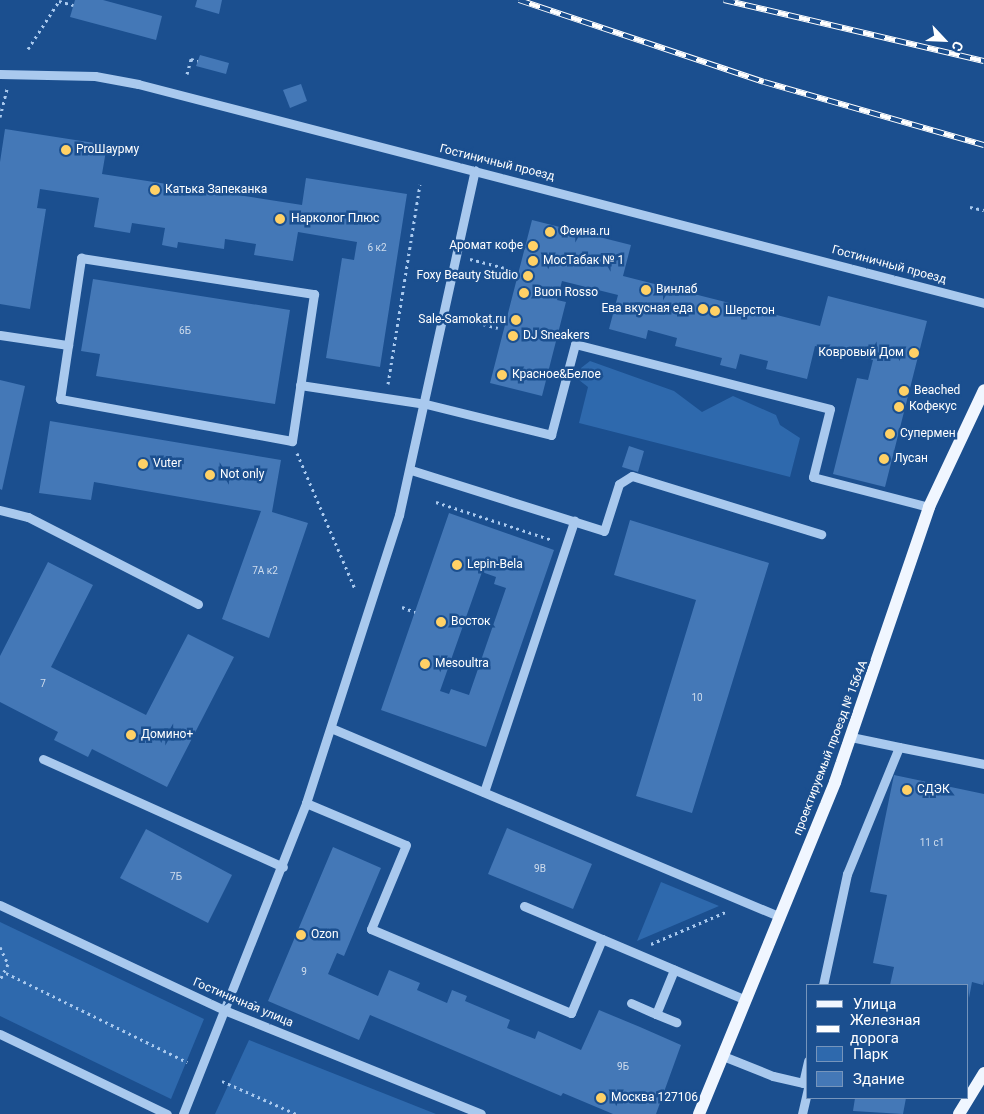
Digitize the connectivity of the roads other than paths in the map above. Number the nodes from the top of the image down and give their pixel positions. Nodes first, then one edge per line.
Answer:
1 (0, 74) edge
2 (475, 170) junction
3 (984, 303) edge
4 (0, 335) edge
5 (68, 345) junction
6 (300, 385) junction
7 (984, 390) edge
8 (426, 404) junction
9 (412, 470) junction
10 (929, 507) junction
11 (0, 510) edge
12 (574, 522) junction
13 (822, 534) dead end
14 (198, 604) dead end
15 (331, 728) junction
16 (851, 737) junction
17 (899, 747) junction
18 (43, 759) dead end
19 (984, 764) edge
20 (484, 792) junction
21 (306, 803) junction
22 (283, 868) junction
23 (0, 905) edge
24 (524, 906) dead end
25 (780, 917) junction
26 (602, 939) junction
27 (674, 970) junction
28 (824, 984) edge
29 (746, 1000) junction
30 (631, 1003) dead end
31 (224, 1010) junction
32 (656, 1014) junction
33 (676, 1022) dead end
34 (0, 1034) edge
35 (723, 1056) junction
36 (984, 1073) edge
37 (806, 1085) edge
38 (969, 1098) edge
39 (968, 1099) edge
40 (167, 1114) edge
41 (183, 1114) edge
42 (481, 1114) edge
43 (699, 1114) edge
44 (802, 1114) edge
45 (959, 1114) edge

1 - 2 street, Гостиничный проезд
2 - 3 street, Гостиничный проезд
2 - 8 street
4 - 5 street
5 - 6 street
5 - 6 street
6 - 8 street
7 - 10 main road, проектируемый проезд № 1564А
8 - 9 street
8 - 10 street
9 - 12 street
9 - 15 street
10 - 16 main road, проектируемый проезд № 1564А
11 - 14 street
12 - 13 street
12 - 20 street
15 - 20 street
15 - 21 street
16 - 17 street
16 - 25 main road, проектируемый проезд № 1564А
17 - 19 street
17 - 28 street
18 - 22 street
20 - 25 street
21 - 22 street
21 - 26 street
22 - 31 street
23 - 31 street, Гостиничная улица
24 - 26 street
25 - 29 main road, проектируемый проезд № 1564А
26 - 27 street
27 - 29 street
27 - 32 street
29 - 35 main road, проектируемый проезд № 1564А
30 - 32 street
31 - 41 street
31 - 42 street, Гостиничная улица
32 - 33 street
34 - 40 street
35 - 37 street
35 - 43 main road, проектируемый проезд № 1564А
36 - 38 main road
37 - 44 street
39 - 45 main road

